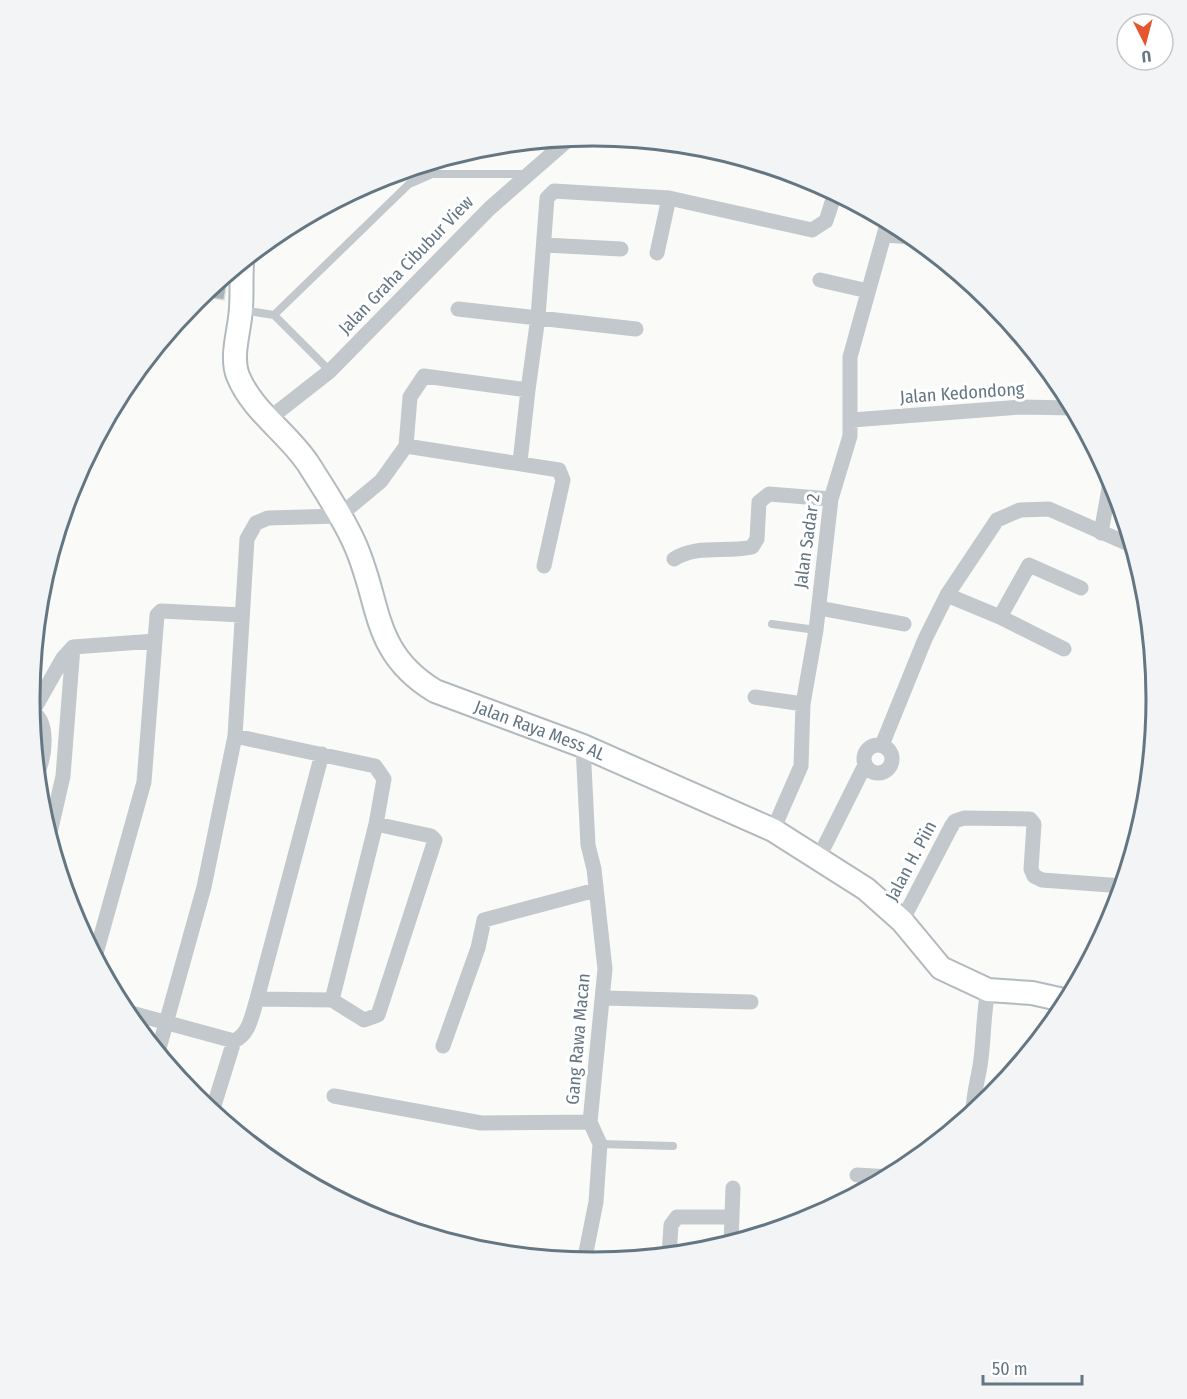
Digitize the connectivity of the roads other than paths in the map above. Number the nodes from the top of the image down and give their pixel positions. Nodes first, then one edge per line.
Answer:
1 (558, 148) edge
2 (527, 174) junction
3 (669, 198) junction
4 (832, 201) edge
5 (885, 230) edge
6 (544, 245) junction
7 (621, 249) dead end
8 (657, 253) dead end
9 (242, 274) edge
10 (820, 280) dead end
11 (868, 291) junction
12 (458, 309) dead end
13 (241, 310) junction
14 (274, 315) junction
15 (538, 317) junction
16 (636, 329) dead end
17 (330, 370) junction
18 (528, 390) junction
19 (1063, 408) edge
20 (270, 418) junction
21 (852, 420) junction
22 (406, 446) junction
23 (520, 462) junction
24 (1107, 497) edge
25 (831, 499) junction
26 (339, 516) junction
27 (1101, 533) junction
28 (1124, 542) edge
29 (674, 559) dead end
30 (544, 566) dead end
31 (1081, 588) dead end
32 (947, 595) junction
33 (819, 608) junction
34 (242, 615) junction
35 (1000, 617) junction
36 (772, 624) dead end
37 (904, 624) dead end
38 (816, 630) junction
39 (155, 641) junction
40 (73, 647) junction
41 (1064, 649) dead end
42 (40, 696) edge
43 (755, 697) dead end
44 (802, 704) junction
45 (41, 721) edge
46 (235, 736) junction
47 (42, 742) edge
48 (882, 745) junction
49 (583, 746) junction
50 (322, 754) junction
51 (865, 765) junction
52 (53, 818) edge
53 (376, 824) junction
54 (773, 830) junction
55 (819, 857) junction
56 (1114, 885) edge
57 (596, 890) junction
58 (902, 921) junction
59 (98, 945) edge
60 (988, 990) junction
61 (604, 998) junction
62 (257, 999) junction
63 (1058, 999) edge
64 (332, 1000) junction
65 (750, 1002) dead end
66 (140, 1015) edge
67 (165, 1021) junction
68 (234, 1041) junction
69 (160, 1042) edge
70 (443, 1046) dead end
71 (334, 1096) dead end
72 (973, 1102) edge
73 (216, 1103) edge
74 (590, 1122) junction
75 (600, 1144) junction
76 (673, 1146) dead end
77 (857, 1175) dead end
78 (873, 1176) edge
79 (733, 1188) dead end
80 (732, 1216) junction
81 (731, 1235) edge
82 (670, 1247) edge
83 (586, 1252) edge

1 - 2 street, Jalan Graha Cibubur View
2 - 14 lane
2 - 17 street, Jalan Graha Cibubur View
3 - 4 street
3 - 6 street
3 - 8 street
5 - 11 street, Jalan Sadar 2
6 - 7 street
6 - 15 street
9 - 13 street, Jalan Raya Mess AL
10 - 11 street
11 - 21 street, Jalan Sadar 2
12 - 15 street
13 - 14 lane
13 - 20 street, Jalan Raya Mess AL
14 - 17 lane
15 - 16 street
15 - 18 street
17 - 20 street, Jalan Graha Cibubur View
18 - 22 street
18 - 23 street
19 - 21 street, Jalan Kedondong
20 - 26 street, Jalan Raya Mess AL
21 - 25 street, Jalan Sadar 2
22 - 23 street
22 - 26 street
23 - 30 street
24 - 27 street
25 - 29 street
25 - 33 street, Jalan Sadar 2
26 - 34 street
26 - 49 street, Jalan Raya Mess AL
27 - 28 street
27 - 32 street
31 - 35 street
32 - 35 street
32 - 48 street
33 - 37 street
33 - 38 street, Jalan Sadar 2
34 - 39 street
34 - 46 street
35 - 41 street
36 - 38 lane
38 - 44 street, Jalan Sadar 2
39 - 40 street
39 - 59 street
40 - 42 street
40 - 52 street
43 - 44 street
44 - 54 street, Jalan Sadar 2
45 - 47 street
46 - 50 street
46 - 67 street
48 - 51 street
48 - 51 street
49 - 54 street, Jalan Raya Mess AL
49 - 57 street, Gang Rawa Macan
50 - 53 street
50 - 62 street
51 - 55 street
53 - 64 street
53 - 64 street
54 - 55 street, Jalan Raya Mess AL
55 - 58 street, Jalan Raya Mess AL
56 - 58 street, Jalan H. Piin
57 - 61 street, Gang Rawa Macan
57 - 70 street
58 - 60 street, Jalan Raya Mess AL
60 - 63 street, Jalan Raya Mess AL
60 - 72 street
61 - 65 street
61 - 74 street, Gang Rawa Macan
62 - 64 street
62 - 68 street
66 - 67 street
67 - 68 street
67 - 69 street
68 - 73 street
71 - 74 street
74 - 75 street, Gang Rawa Macan
75 - 76 lane
75 - 83 street, Gang Rawa Macan
77 - 78 street
79 - 80 street
80 - 81 street
80 - 82 street

